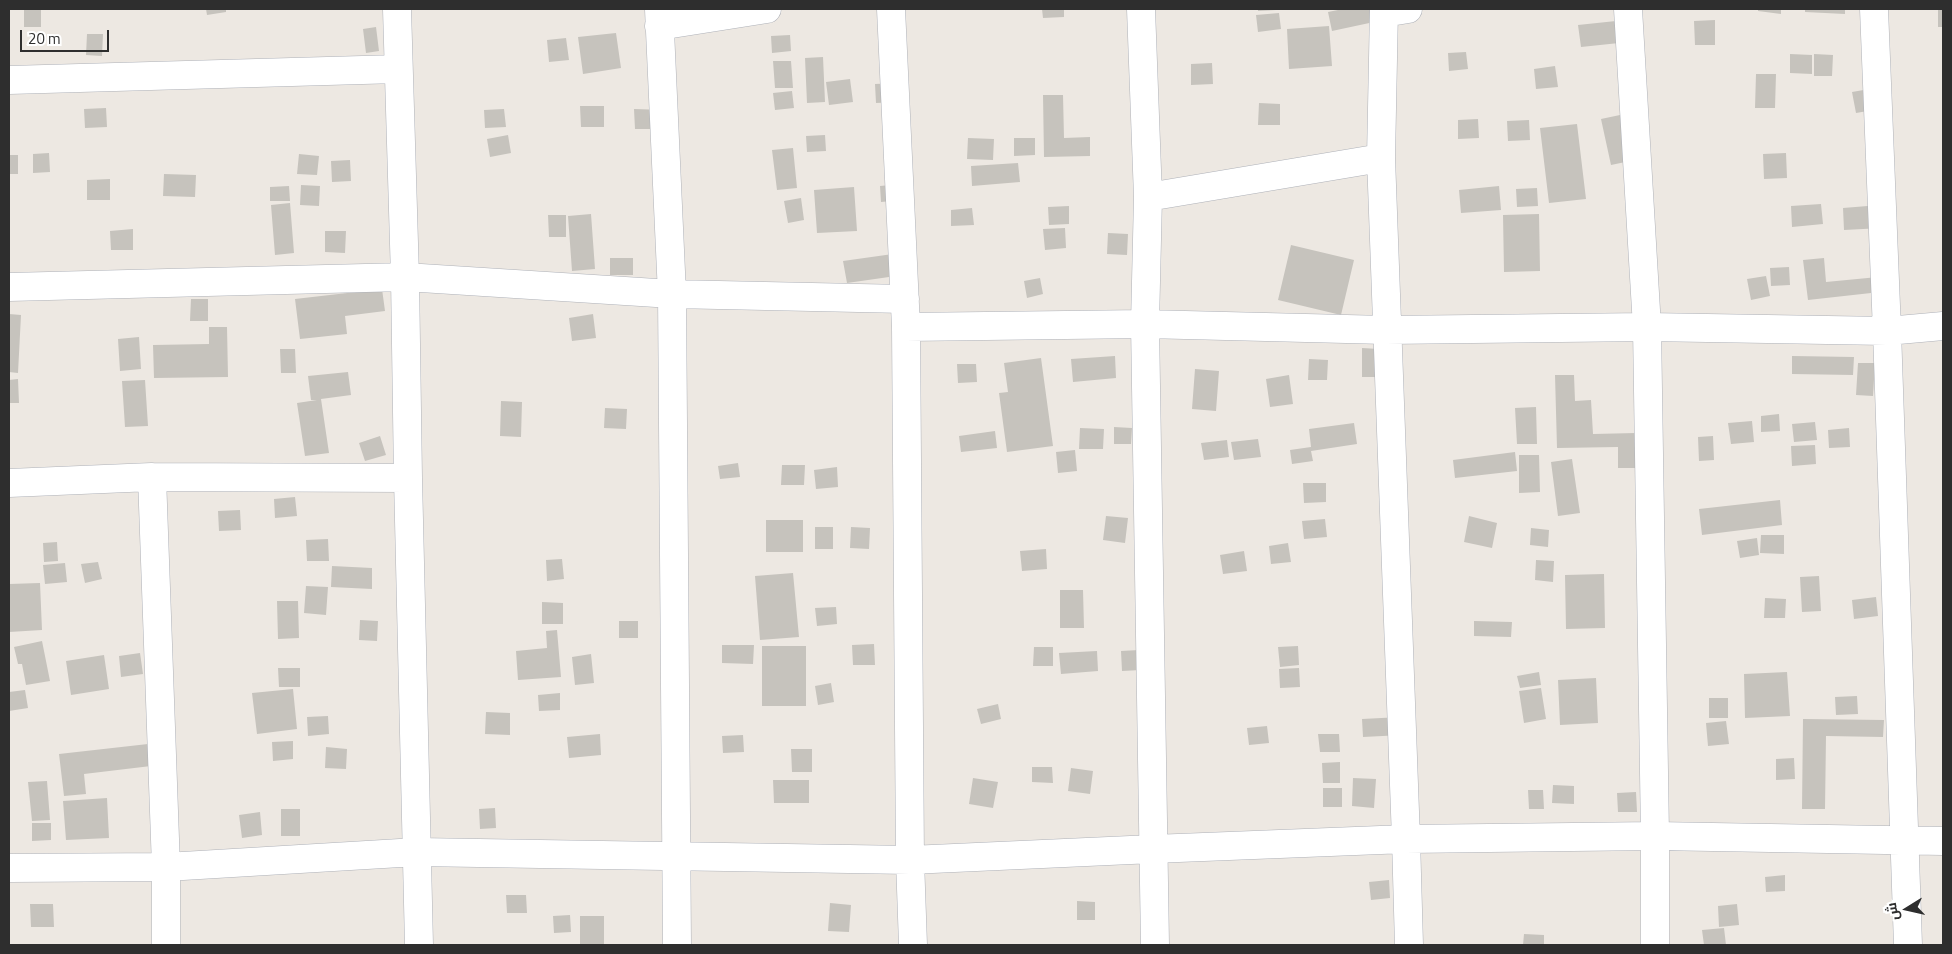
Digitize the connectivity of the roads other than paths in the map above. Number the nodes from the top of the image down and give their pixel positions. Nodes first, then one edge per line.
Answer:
1 (396, 9) edge
2 (767, 9) edge
3 (891, 9) edge
4 (1141, 9) edge
5 (1628, 9) edge
6 (1874, 9) edge
7 (1392, 10) edge
8 (659, 18) edge
9 (398, 70) junction
10 (9, 80) edge
11 (1381, 158) junction
12 (1148, 197) junction
13 (405, 277) junction
14 (9, 287) edge
15 (672, 294) junction
16 (905, 299) junction
17 (1145, 324) junction
18 (1943, 326) edge
19 (906, 327) junction
20 (1648, 327) junction
21 (1386, 330) junction
22 (1887, 331) junction
23 (152, 477) junction
24 (408, 478) junction
25 (9, 483) edge
26 (1655, 836) junction
27 (1406, 839) junction
28 (1904, 841) junction
29 (1943, 841) edge
30 (1153, 849) junction
31 (417, 852) junction
32 (676, 856) junction
33 (910, 860) junction
34 (166, 867) junction
35 (9, 868) edge
36 (166, 945) edge
37 (419, 945) edge
38 (677, 945) edge
39 (913, 945) edge
40 (1155, 945) edge
41 (1409, 945) edge
42 (1655, 945) edge
43 (1908, 945) edge

1 - 9 street
2 - 8 street
3 - 16 street
4 - 12 street
5 - 20 street
6 - 22 street
7 - 11 street
8 - 15 street
9 - 10 street
9 - 13 street
11 - 12 street
11 - 21 street
12 - 17 street
13 - 14 street
13 - 15 street
13 - 24 street
15 - 16 street
15 - 32 street
16 - 19 street
17 - 19 street
17 - 21 street
17 - 30 street
18 - 22 street
19 - 33 street
20 - 21 street
20 - 22 street
20 - 26 street
21 - 27 street
22 - 28 street
23 - 24 street
23 - 25 street
23 - 34 street
24 - 31 street
26 - 27 street
26 - 28 street
26 - 42 street
27 - 30 street
27 - 41 street
28 - 29 street
28 - 43 street
30 - 33 street
30 - 40 street
31 - 32 street
31 - 34 street
31 - 37 street
32 - 33 street
32 - 38 street
33 - 39 street
34 - 35 street
34 - 36 street

